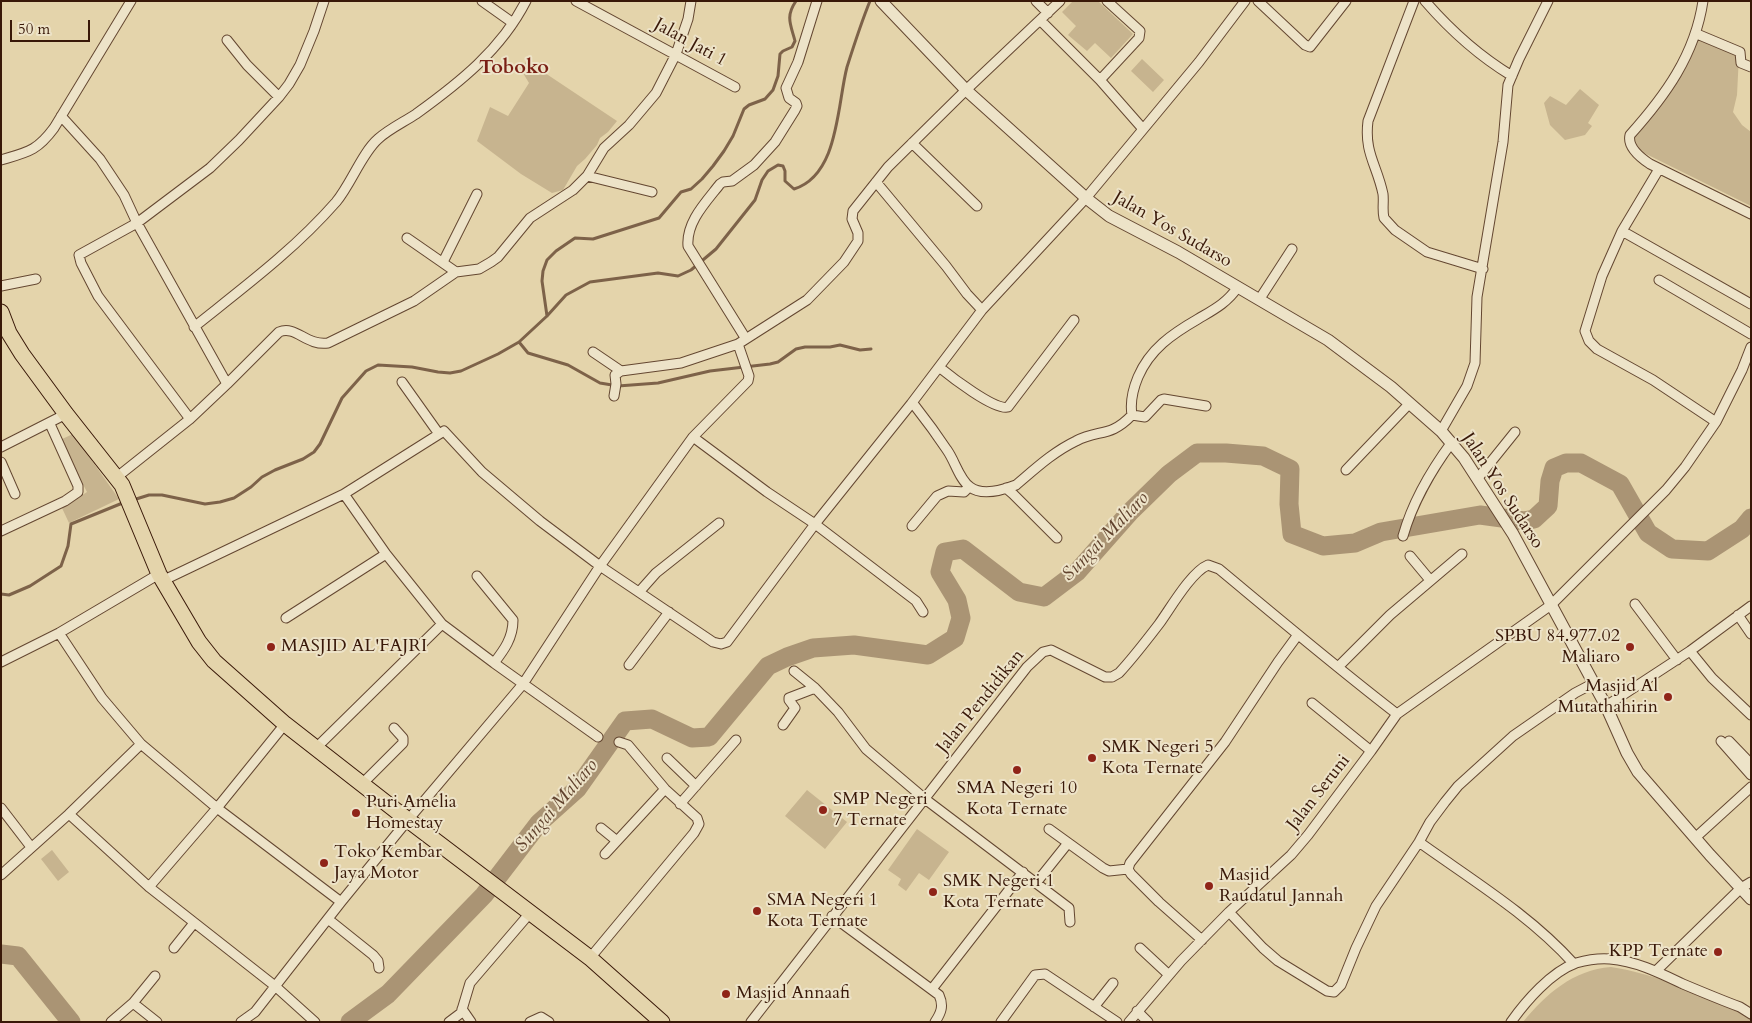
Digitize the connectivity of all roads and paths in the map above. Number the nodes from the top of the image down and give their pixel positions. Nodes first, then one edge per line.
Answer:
1 (131, 1) edge
2 (324, 1) edge
3 (482, 1) edge
4 (526, 1) edge
5 (576, 1) edge
6 (691, 1) edge
7 (817, 1) edge
8 (881, 1) edge
9 (1036, 1) edge
10 (1060, 1) edge
11 (1107, 1) edge
12 (1245, 1) edge
13 (1258, 1) edge
14 (1346, 1) edge
15 (1414, 1) edge
16 (1425, 1) edge
17 (1548, 1) edge
18 (1703, 1) edge
19 (1048, 13) junction
20 (1040, 20) junction
21 (512, 23) junction
22 (1697, 34) junction
23 (228, 40) dead end
24 (676, 54) junction
25 (1751, 67) edge
26 (1512, 76) junction
27 (1100, 80) junction
28 (735, 87) dead end
29 (966, 90) junction
30 (279, 97) junction
31 (61, 116) junction
32 (1143, 129) junction
33 (912, 143) junction
34 (1, 160) edge
35 (1659, 169) junction
36 (587, 176) junction
37 (876, 182) junction
38 (652, 192) dead end
39 (477, 194) dead end
40 (1086, 198) junction
41 (977, 206) dead end
42 (1751, 214) edge
43 (137, 223) junction
44 (1622, 231) junction
45 (406, 238) dead end
46 (1292, 249) dead end
47 (443, 262) junction
48 (1483, 269) junction
49 (456, 272) junction
50 (36, 279) dead end
51 (1659, 280) dead end
52 (1, 286) edge
53 (1237, 288) junction
54 (1259, 300) junction
55 (1751, 304) edge
56 (982, 310) junction
57 (1, 312) edge
58 (1074, 320) dead end
59 (194, 327) junction
60 (5, 334) edge
61 (1751, 334) edge
62 (742, 342) junction
63 (1751, 347) edge
64 (593, 352) dead end
65 (939, 367) junction
66 (621, 371) junction
67 (402, 382) dead end
68 (227, 384) junction
69 (614, 396) dead end
70 (911, 404) junction
71 (1410, 404) junction
72 (1206, 406) dead end
73 (66, 414) junction
74 (1132, 415) junction
75 (190, 419) junction
76 (1716, 422) junction
77 (50, 424) junction
78 (1441, 431) junction
79 (1514, 432) dead end
80 (439, 434) junction
81 (693, 437) junction
82 (1452, 442) junction
83 (1, 447) edge
84 (1, 462) edge
85 (1346, 470) dead end
86 (1478, 478) junction
87 (120, 481) junction
88 (969, 487) junction
89 (1006, 488) junction
90 (16, 494) dead end
91 (344, 494) junction
92 (719, 523) dead end
93 (815, 524) junction
94 (912, 526) dead end
95 (1, 531) edge
96 (1403, 536) dead end
97 (1057, 538) dead end
98 (386, 554) junction
99 (1462, 554) dead end
100 (1410, 556) dead end
101 (600, 566) junction
102 (477, 576) dead end
103 (161, 578) junction
104 (1430, 580) junction
105 (640, 591) junction
106 (1635, 604) dead end
107 (1551, 606) junction
108 (1751, 606) edge
109 (668, 612) junction
110 (923, 612) dead end
111 (1738, 616) junction
112 (286, 618) dead end
113 (442, 624) junction
114 (59, 633) junction
115 (1751, 634) edge
116 (1297, 636) junction
117 (1690, 651) junction
118 (1677, 660) junction
119 (1, 662) edge
120 (494, 664) junction
121 (629, 665) dead end
122 (1339, 666) junction
123 (794, 671) dead end
124 (1594, 683) junction
125 (523, 684) junction
126 (815, 688) junction
127 (1312, 704) dead end
128 (1606, 706) junction
129 (1397, 714) junction
130 (1751, 715) edge
131 (285, 724) junction
132 (783, 725) dead end
133 (394, 728) dead end
134 (598, 737) dead end
135 (736, 740) dead end
136 (619, 742) dead end
137 (141, 744) junction
138 (317, 747) junction
139 (1371, 751) junction
140 (668, 758) dead end
141 (1751, 764) edge
142 (1751, 773) edge
143 (362, 784) junction
144 (696, 786) junction
145 (1751, 787) edge
146 (665, 789) junction
147 (925, 799) junction
148 (680, 804) junction
149 (1, 808) edge
150 (217, 808) junction
151 (69, 814) junction
152 (408, 820) junction
153 (601, 828) dead end
154 (1049, 828) dead end
155 (1695, 838) junction
156 (617, 842) junction
157 (1419, 842) junction
158 (1068, 843) junction
159 (31, 847) junction
160 (605, 854) dead end
161 (1128, 869) junction
162 (1022, 872) junction
163 (1, 875) edge
164 (1036, 883) junction
165 (1746, 885) edge
166 (149, 887) junction
167 (1751, 899) edge
168 (341, 902) junction
169 (1229, 912) junction
170 (530, 913) junction
171 (832, 916) junction
172 (328, 919) junction
173 (1070, 922) dead end
174 (194, 923) junction
175 (1202, 940) junction
176 (174, 948) dead end
177 (1140, 948) dead end
178 (590, 958) junction
179 (1574, 964) junction
180 (379, 968) dead end
181 (1656, 972) junction
182 (1168, 975) junction
183 (155, 976) dead end
184 (1113, 984) dead end
185 (275, 986) junction
186 (932, 989) junction
187 (133, 1003) junction
188 (1094, 1007) junction
189 (462, 1009) junction
190 (1137, 1011) junction
191 (1751, 1014) edge
192 (111, 1022) edge
193 (157, 1022) edge
194 (241, 1022) edge
195 (315, 1022) edge
196 (449, 1022) edge
197 (471, 1022) edge
198 (530, 1022) edge
199 (549, 1022) edge
200 (662, 1022) edge
201 (751, 1022) edge
202 (935, 1022) edge
203 (1001, 1022) edge
204 (1116, 1022) edge
205 (1129, 1022) edge
206 (1148, 1022) edge
207 (1510, 1022) edge

1 - 31 street
2 - 30 street
3 - 21 street
4 - 21 street
5 - 24 street, Jalan Jati 1
6 - 24 street
7 - 62 street
8 - 29 street, Jalan Yos Sudarso
9 - 19 street
10 - 19 street
11 - 27 street
12 - 32 street
13 - 14 street
15 - 48 street
16 - 26 street
17 - 26 street
18 - 22 street
19 - 20 street
20 - 27 street
20 - 29 street
21 - 59 street
22 - 25 street
22 - 35 street
23 - 30 street
24 - 28 street, Jalan Jati 1
24 - 36 street
26 - 48 street
27 - 32 street
29 - 33 street
29 - 40 street, Jalan Yos Sudarso
30 - 43 street
31 - 34 street
31 - 43 street
32 - 40 street
33 - 37 street
33 - 41 street
35 - 42 street
35 - 44 street
36 - 38 street
36 - 49 street
37 - 56 street
37 - 62 street
39 - 47 street
40 - 53 street, Jalan Yos Sudarso
40 - 56 street
43 - 59 street
43 - 75 street
44 - 55 street
44 - 76 street
45 - 47 street
46 - 54 street
47 - 49 street
48 - 78 street
49 - 68 street
50 - 52 street
51 - 61 street
53 - 54 street, Jalan Yos Sudarso
53 - 74 street
54 - 71 street, Jalan Yos Sudarso
56 - 65 street
57 - 60 highway
58 - 65 street
59 - 68 street
60 - 73 highway
62 - 66 street
62 - 81 street
63 - 76 street, Jalan Seruni
64 - 66 street
65 - 70 street
66 - 69 street
67 - 80 street
68 - 75 street
70 - 88 street
70 - 93 street
71 - 78 street, Jalan Yos Sudarso
71 - 85 street
72 - 74 street
73 - 77 street
73 - 87 highway
74 - 89 street
75 - 87 street
76 - 107 street, Jalan Seruni
77 - 83 street
77 - 95 street
78 - 82 street, Jalan Yos Sudarso
79 - 86 street
80 - 91 street
80 - 101 street
81 - 93 street
81 - 101 street
82 - 86 street, Jalan Yos Sudarso
82 - 96 street
84 - 90 street
86 - 107 street, Jalan Yos Sudarso
87 - 103 highway
88 - 89 street
88 - 94 street
89 - 97 street
91 - 98 street
91 - 103 street
92 - 105 street
93 - 109 street
93 - 110 street
98 - 112 street
98 - 113 street
99 - 104 street
100 - 104 street
101 - 105 street
101 - 125 street
102 - 120 street
103 - 114 street
103 - 131 highway
104 - 122 street
105 - 109 street
106 - 118 street
107 - 124 street, Jalan Yos Sudarso
107 - 129 street, Jalan Seruni
108 - 111 street
109 - 121 street
111 - 115 street
111 - 117 street
113 - 120 street
113 - 138 street
114 - 119 street
114 - 137 street
116 - 122 street, Jalan Pendidikan
116 - 147 street, Jalan Pendidikan
116 - 161 street
117 - 118 street
117 - 130 street
118 - 128 street
120 - 125 street
122 - 129 street, Jalan Pendidikan
123 - 126 street
124 - 128 street, Jalan Yos Sudarso
124 - 157 street
125 - 134 street
125 - 152 street
126 - 132 street
126 - 147 street
127 - 139 street
128 - 155 street, Jalan Yos Sudarso
129 - 139 street, Jalan Seruni
131 - 138 highway
131 - 150 street
133 - 143 street
135 - 144 street
136 - 146 street
137 - 150 street
137 - 151 street
138 - 143 highway
139 - 169 street, Jalan Seruni
140 - 144 street
141 - 142 street
143 - 152 highway
144 - 148 street
145 - 155 street
146 - 148 street
146 - 156 street
147 - 162 street
147 - 171 street, Jalan Pendidikan
148 - 178 street
149 - 159 street
150 - 166 street
150 - 168 street
151 - 159 street
151 - 166 street
152 - 168 street
152 - 170 highway
153 - 156 street
154 - 158 street
155 - 165 street, Jalan Yos Sudarso
156 - 160 street
157 - 169 street
157 - 179 street
158 - 161 street
158 - 164 street
159 - 163 street
161 - 175 street
162 - 164 street
162 - 186 street
164 - 173 street
165 - 167 street, Jalan Yos Sudarso
165 - 181 street
166 - 174 street
168 - 172 street
169 - 175 street, Jalan Seruni
170 - 178 highway
170 - 189 street
171 - 186 street
171 - 201 street, Jalan Pendidikan
172 - 180 street
172 - 185 street
174 - 176 street
174 - 185 street
175 - 182 street, Jalan Seruni
177 - 182 street
178 - 200 highway
179 - 181 street
179 - 207 street
181 - 191 street
182 - 190 street, Jalan Seruni
183 - 187 street
184 - 188 street
185 - 194 street
185 - 195 street
186 - 202 street
187 - 192 street
187 - 193 street
188 - 203 street
188 - 204 street
189 - 196 street
189 - 197 street
190 - 205 street, Jalan Seruni
190 - 206 street
198 - 199 street

